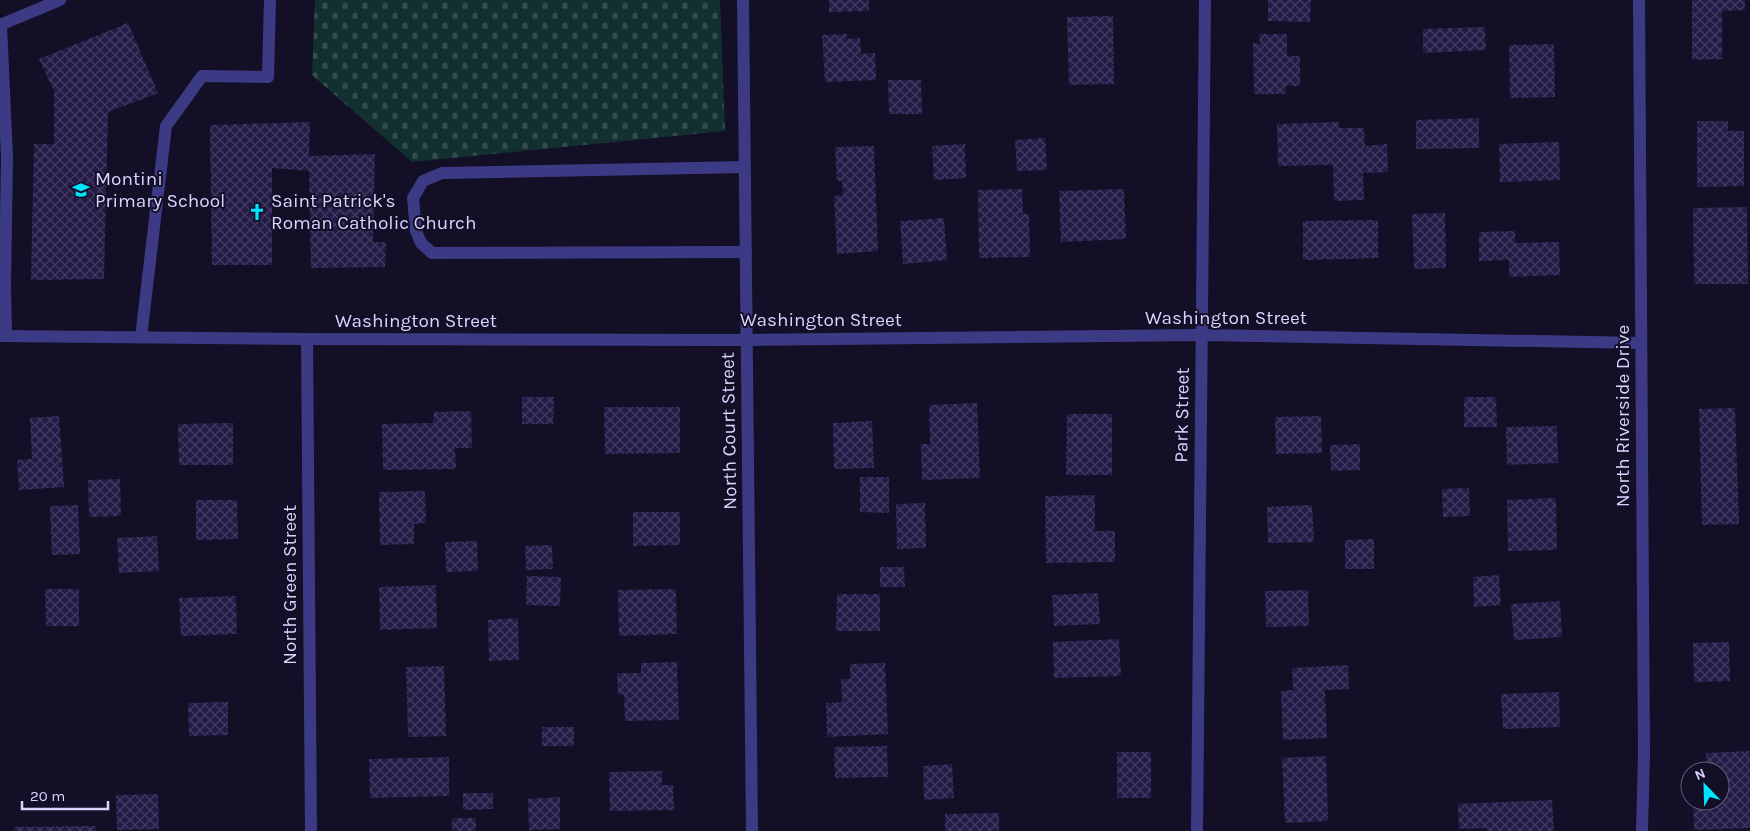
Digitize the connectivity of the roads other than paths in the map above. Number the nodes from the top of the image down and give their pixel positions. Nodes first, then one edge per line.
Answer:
1 (60, 0) edge
2 (270, 0) edge
3 (743, 0) edge
4 (1205, 0) edge
5 (1639, 0) edge
6 (0, 25) edge
7 (745, 168) junction
8 (746, 252) junction
9 (1202, 335) junction
10 (3, 336) edge
11 (140, 337) junction
12 (307, 339) junction
13 (747, 340) junction
14 (1642, 343) junction
15 (311, 831) edge
16 (752, 831) edge
17 (1197, 831) edge
18 (1642, 831) edge

1 - 6 street
2 - 11 street
3 - 7 street, North Court Street
4 - 9 street, Park Street
5 - 14 street, North Riverside Drive
6 - 10 street
7 - 8 street, North Court Street
7 - 8 street
8 - 13 street, North Court Street
9 - 13 street, Washington Street
9 - 14 street, Washington Street
9 - 17 street, Park Street
10 - 11 street, Washington Street
11 - 12 street, Washington Street
12 - 13 street, Washington Street
12 - 15 street, North Green Street
13 - 16 street, North Court Street
14 - 18 street, North Riverside Drive

